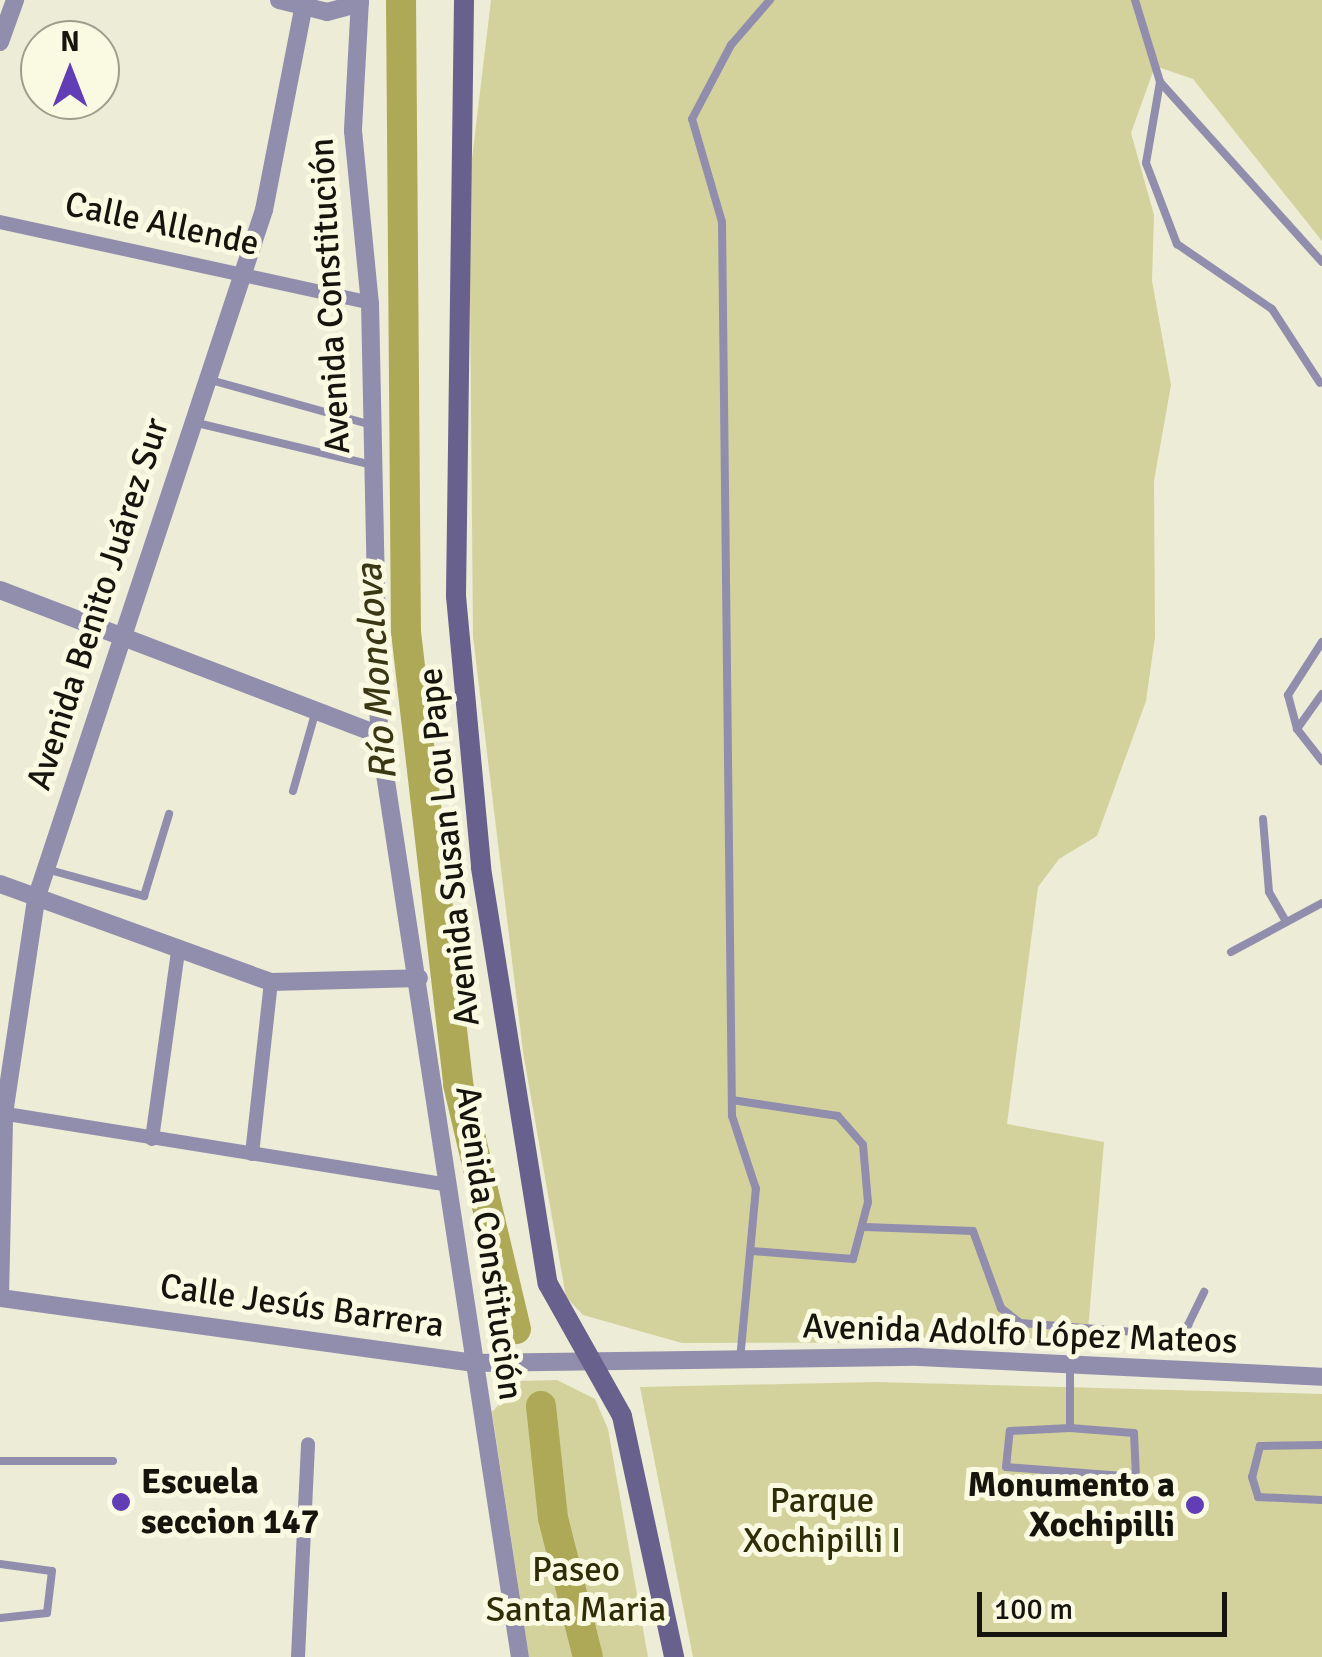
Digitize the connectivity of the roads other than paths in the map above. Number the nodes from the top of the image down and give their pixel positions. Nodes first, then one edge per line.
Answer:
1 (15, 0) edge
2 (279, 0) edge
3 (464, 0) edge
4 (770, 0) edge
5 (1135, 0) edge
6 (360, 1) edge
7 (304, 4) edge
8 (0, 42) edge
9 (1160, 82) junction
10 (0, 222) edge
11 (1322, 262) edge
12 (244, 271) junction
13 (370, 303) junction
14 (208, 379) junction
15 (1321, 386) edge
16 (193, 422) junction
17 (372, 424) junction
18 (372, 465) junction
19 (0, 590) edge
20 (122, 633) junction
21 (1322, 642) edge
22 (1322, 694) edge
23 (316, 710) junction
24 (1298, 729) junction
25 (379, 735) junction
26 (1322, 762) edge
27 (293, 791) dead end
28 (170, 814) dead end
29 (1263, 819) dead end
30 (46, 869) junction
31 (0, 884) edge
32 (36, 898) junction
33 (1322, 903) edge
34 (1286, 922) junction
35 (178, 951) junction
36 (1230, 952) dead end
37 (418, 978) junction
38 (271, 982) junction
39 (732, 1100) junction
40 (2, 1113) edge
41 (152, 1138) junction
42 (252, 1154) junction
43 (448, 1185) junction
44 (864, 1227) junction
45 (752, 1251) junction
46 (1204, 1292) dead end
47 (0, 1298) edge
48 (469, 1324) junction
49 (740, 1362) junction
50 (475, 1363) junction
51 (514, 1364) junction
52 (1070, 1364) junction
53 (597, 1367) junction
54 (1322, 1377) edge
55 (480, 1402) junction
56 (1070, 1428) junction
57 (308, 1444) dead end
58 (1322, 1445) edge
59 (0, 1461) edge
60 (113, 1461) dead end
61 (1322, 1500) edge
62 (0, 1564) edge
63 (0, 1618) edge
64 (298, 1657) edge
65 (520, 1657) edge
66 (674, 1657) edge

1 - 8 street
2 - 7 street
3 - 53 main road, Avenida Susan Lou Pape
4 - 39 lane
5 - 9 lane
6 - 7 street
6 - 13 street, Avenida Constitución
7 - 12 street, Avenida Benito Juárez Sur
9 - 11 lane
9 - 15 lane
10 - 12 street, Calle Allende
12 - 13 street, Calle Allende
12 - 14 street, Avenida Benito Juárez Sur
13 - 17 street, Avenida Constitución
14 - 16 street, Avenida Benito Juárez Sur
14 - 17 lane
16 - 18 lane
16 - 20 street, Avenida Benito Juárez Sur
17 - 18 street, Avenida Constitución
18 - 25 street, Avenida Constitución
19 - 20 street
20 - 23 street
20 - 30 street, Avenida Benito Juárez Sur
21 - 24 lane
22 - 24 lane
23 - 25 street
23 - 27 lane
24 - 26 lane
25 - 37 street, Avenida Constitución
28 - 30 lane
29 - 34 lane
30 - 32 street, Avenida Benito Juárez Sur
31 - 32 street
32 - 35 street
32 - 40 street, Avenida Benito Juárez Sur
33 - 34 lane
34 - 36 lane
35 - 38 street
35 - 41 street
37 - 38 street
37 - 43 street, Avenida Constitución
38 - 42 street
39 - 44 lane
39 - 45 lane
40 - 41 street
40 - 47 street, Avenida Benito Juárez Sur
41 - 42 street
42 - 43 street
43 - 48 street, Avenida Constitución
44 - 45 lane
44 - 46 lane
45 - 49 lane
47 - 50 street, Calle Jesús Barrera
48 - 50 street, Avenida Constitución
48 - 51 street
49 - 52 street, Avenida Adolfo López Mateos
49 - 53 street, Avenida Adolfo López Mateos
50 - 51 street, Calle Jesús Barrera
50 - 55 street, Avenida Constitución
51 - 53 street, Calle Jesús Barrera
51 - 55 street
52 - 54 street, Avenida Adolfo López Mateos
52 - 56 lane
53 - 66 main road, Avenida Susan Lou Pape
55 - 65 street, Avenida Constitución
56 - 56 lane
57 - 64 street
58 - 61 lane
59 - 60 lane
62 - 63 lane

